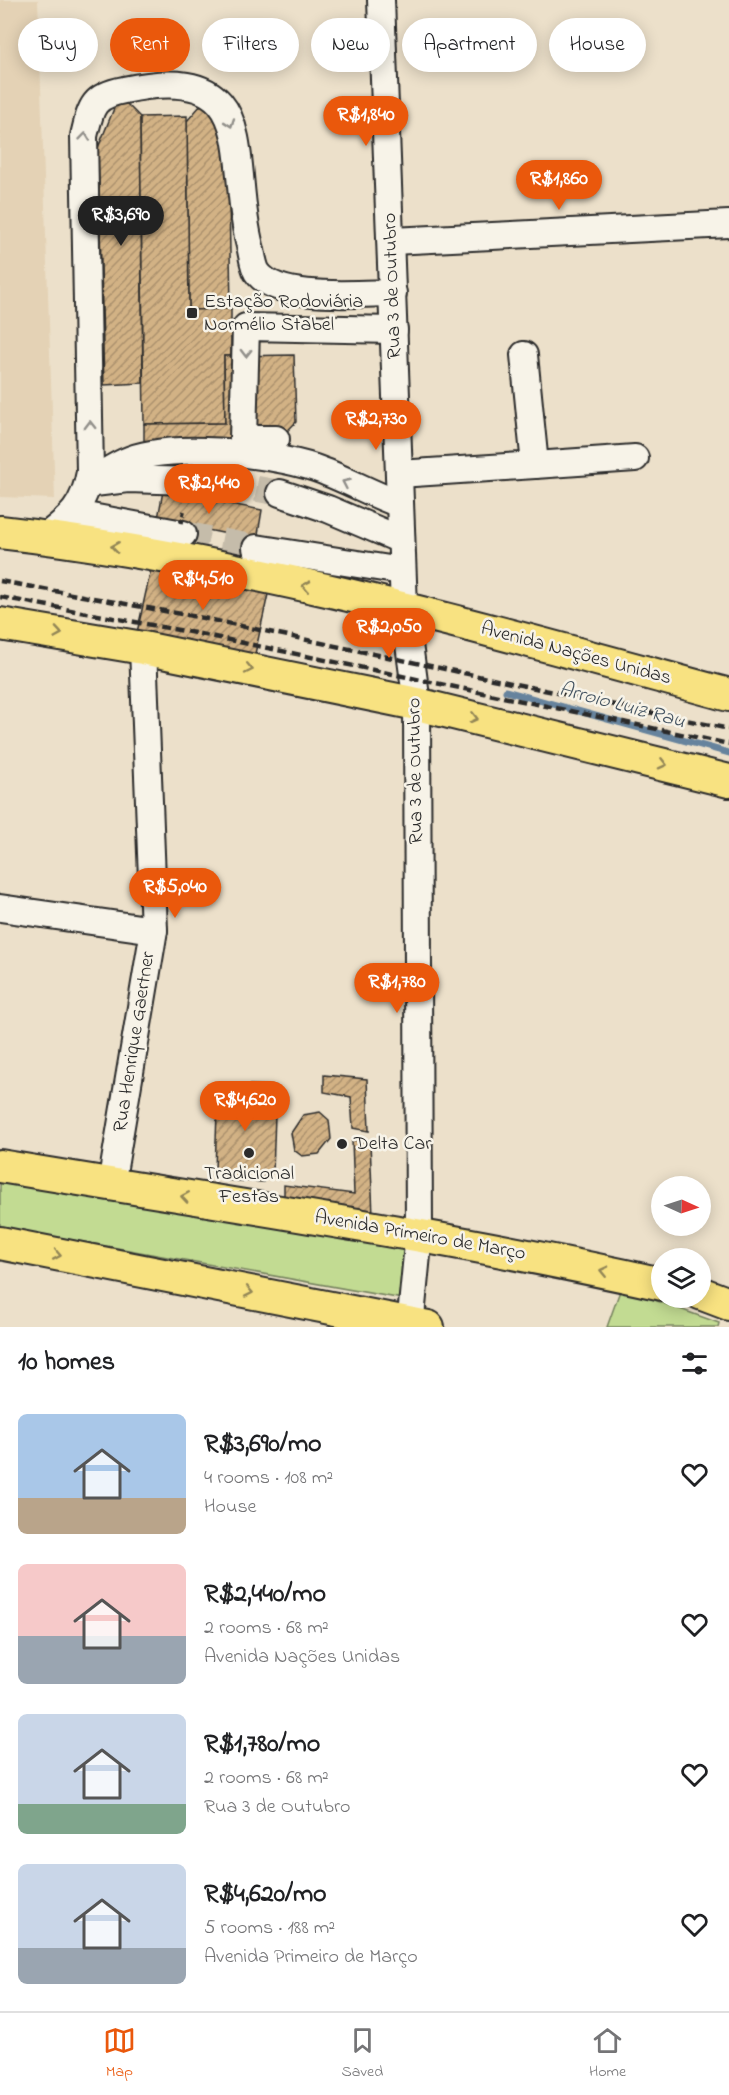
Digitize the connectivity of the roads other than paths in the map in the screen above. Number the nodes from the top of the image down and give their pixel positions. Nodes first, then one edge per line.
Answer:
1 (381, 0) edge
2 (729, 224) edge
3 (392, 241) junction
4 (393, 293) junction
5 (394, 330) junction
6 (524, 355) dead end
7 (276, 439) dead end
8 (635, 458) dead end
9 (535, 465) junction
10 (399, 474) junction
11 (218, 482) tunnel mouth
12 (88, 483) junction
13 (280, 493) tunnel mouth
14 (400, 504) junction
15 (75, 514) junction
16 (185, 522) tunnel mouth
17 (0, 532) edge
18 (45, 537) junction
19 (401, 540) junction
20 (256, 548) tunnel mouth
21 (402, 572) junction
22 (404, 607) junction
23 (0, 624) edge
24 (143, 648) junction
25 (729, 695) edge
26 (417, 704) junction
27 (729, 781) edge
28 (0, 908) edge
29 (154, 930) junction
30 (0, 1166) edge
31 (111, 1185) junction
32 (419, 1234) junction
33 (0, 1244) edge
34 (651, 1282) edge
35 (711, 1297) edge
36 (729, 1304) edge
37 (417, 1326) edge

1 - 3 street, Rua 3 de Outubro
2 - 3 street
3 - 4 street, Rua 3 de Outubro
4 - 5 street, Rua 3 de Outubro
12 -> 4 street
5 -> 7 street
5 - 10 street, Rua 3 de Outubro
6 - 9 street
8 - 9 street
9 - 10 street
10 - 14 street, Rua 3 de Outubro
11 - 12 street
14 -> 12 street
12 - 15 street
13 - 19 street
14 - 19 street, Rua 3 de Outubro
15 - 16 street
15 - 18 street
17 - 18 main road, Avenida Nações Unidas
22 -> 18 main road, Avenida Nações Unidas
19 - 21 street, Rua 3 de Outubro
20 - 21 street
21 - 22 street, Rua 3 de Outubro
22 - 25 main road, Avenida Nações Unidas
22 - 26 street, Rua 3 de Outubro
23 -> 24 main road
24 -> 26 main road
24 - 29 street, Rua Henrique Gaertner
26 -> 27 main road
26 - 32 street, Rua 3 de Outubro
28 - 29 street
29 - 31 street, Rua Henrique Gaertner
30 - 31 main road, Avenida Primeiro de Março
32 -> 31 main road, Avenida Primeiro de Março
34 -> 32 main road, Avenida Primeiro de Março
32 - 37 street, Rua 3 de Outubro
33 -> 37 main road
35 - 36 main road

